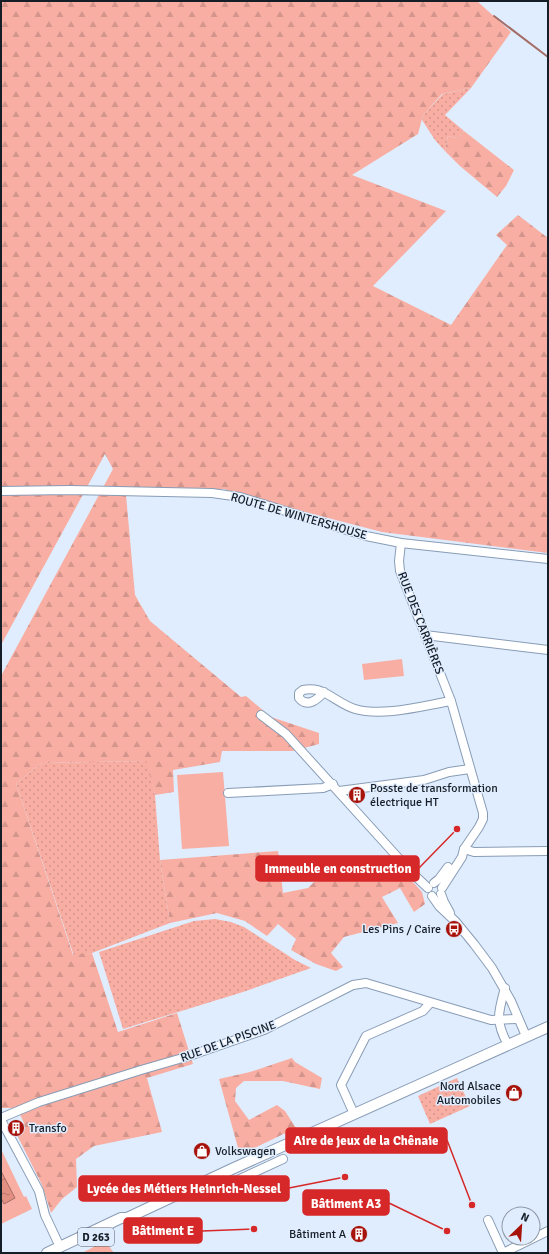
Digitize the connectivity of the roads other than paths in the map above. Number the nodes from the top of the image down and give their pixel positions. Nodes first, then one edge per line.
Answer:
1 (1, 491) edge
2 (401, 543) junction
3 (548, 559) edge
4 (425, 635) junction
5 (548, 650) edge
6 (324, 692) dead end
7 (451, 701) junction
8 (261, 715) dead end
9 (470, 769) junction
10 (333, 784) junction
11 (339, 791) junction
12 (228, 793) dead end
13 (466, 846) junction
14 (548, 851) edge
15 (432, 888) junction
16 (442, 891) junction
17 (456, 922) junction
18 (505, 988) junction
19 (430, 1003) junction
20 (518, 1019) junction
21 (498, 1020) junction
22 (548, 1027) edge
23 (526, 1036) junction
24 (508, 1045) junction
25 (354, 1114) junction
26 (1, 1119) edge
27 (283, 1159) dead end
28 (229, 1184) dead end
29 (488, 1220) dead end
30 (548, 1231) edge
31 (62, 1251) edge
32 (48, 1253) edge
33 (503, 1253) edge

1 - 2 street, ROUTE DE WINTERSHOUSE
2 - 3 street, ROUTE DE WINTERSHOUSE
2 - 4 street, RUE DES CARRIÈRES
4 - 5 street
4 - 7 street, RUE DES CARRIÈRES
6 - 7 street
7 - 9 street, RUE DES CARRIÈRES
8 - 10 street
9 - 11 street
9 - 13 street, RUE DES CARRIÈRES
10 - 11 street
10 - 12 street
11 - 15 street
13 - 14 street
13 - 15 street, RUE DES CARRIÈRES
13 - 16 street, RUE DES CARRIÈRES
15 - 16 street
15 - 16 street
15 - 17 street
16 - 17 street
17 - 18 street
18 - 20 street
18 - 21 street
19 - 21 street, RUE DE LA PISCINE
19 - 25 street
19 - 26 street, RUE DE LA PISCINE
20 - 21 street, RUE DE LA PISCINE
20 - 23 street
21 - 24 street
22 - 23 main road, D 263
23 - 24 main road, D 263
24 - 25 main road, D 263
25 - 31 main road, D 263
26 - 31 street, RUE DE LA PISCINE
27 - 28 street
29 - 33 street
30 - 33 street
31 - 32 main road, D 263

